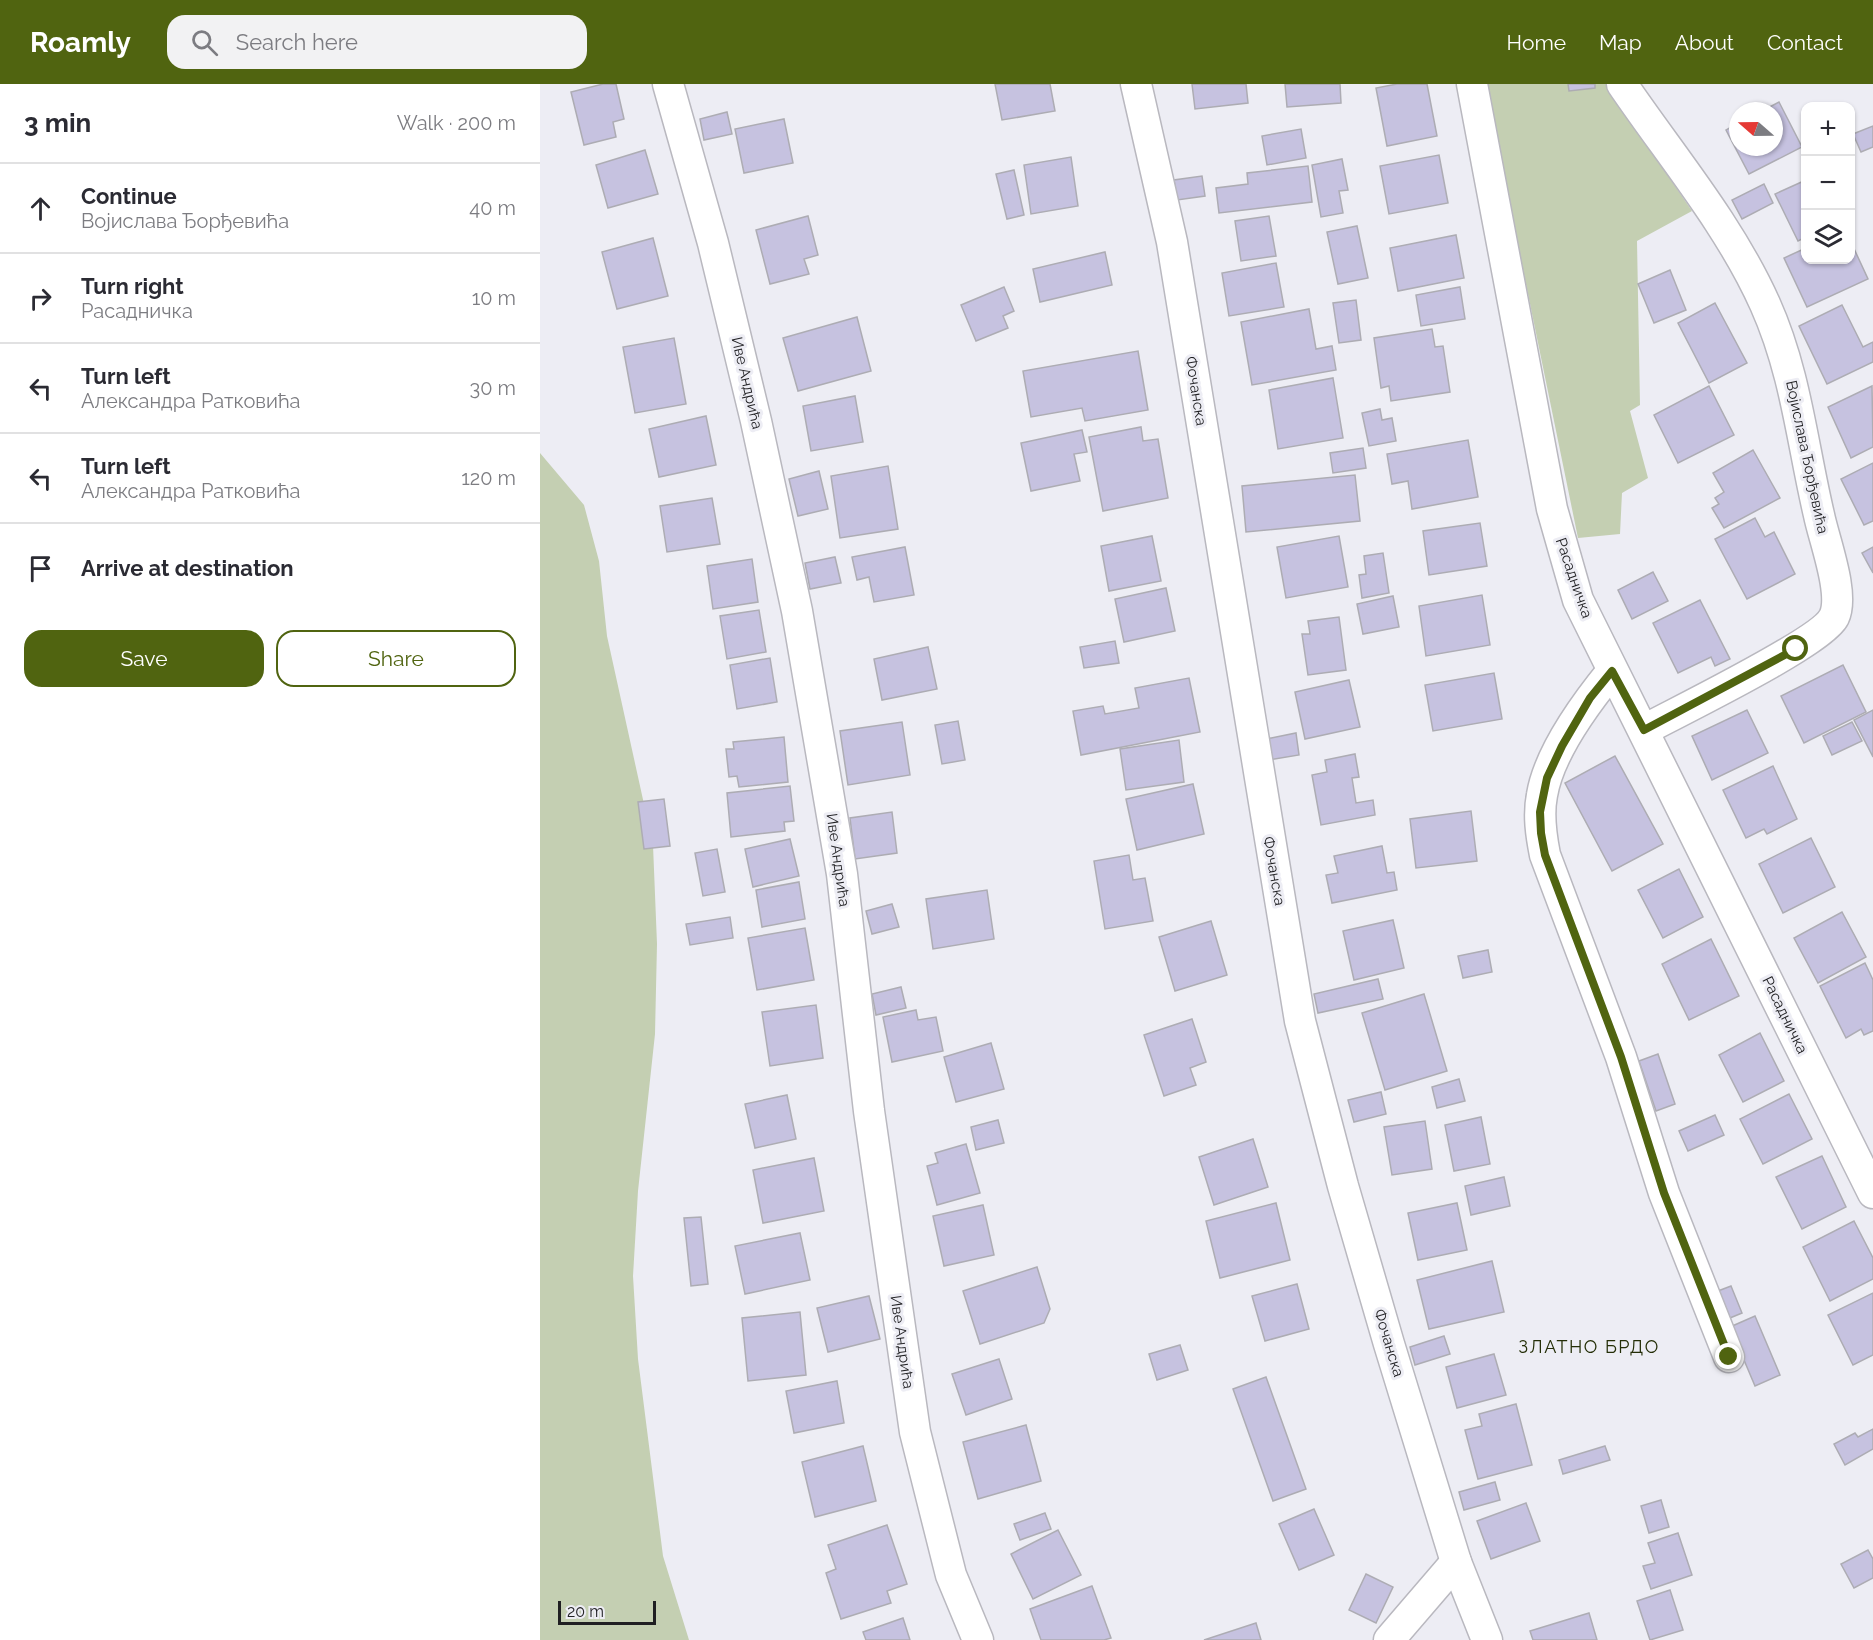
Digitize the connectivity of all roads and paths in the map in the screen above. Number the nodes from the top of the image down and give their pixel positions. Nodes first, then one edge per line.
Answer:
1 (668, 84) edge
2 (1136, 84) edge
3 (1472, 84) edge
4 (1622, 84) edge
5 (1612, 671) junction
6 (1644, 730) junction
7 (1873, 1193) edge
8 (1729, 1357) dead end
9 (1456, 1562) junction
10 (978, 1640) edge
11 (1389, 1640) edge
12 (1487, 1640) edge

1 - 10 street, Иве Андрића
2 - 9 street, Фочанска
3 - 5 street, Расадничка
4 - 6 street, Војислава Ђорђевића
5 - 6 street, Расадничка
5 - 8 street
6 - 7 street, Расадничка
9 - 11 street
9 - 12 street, Фочанска

